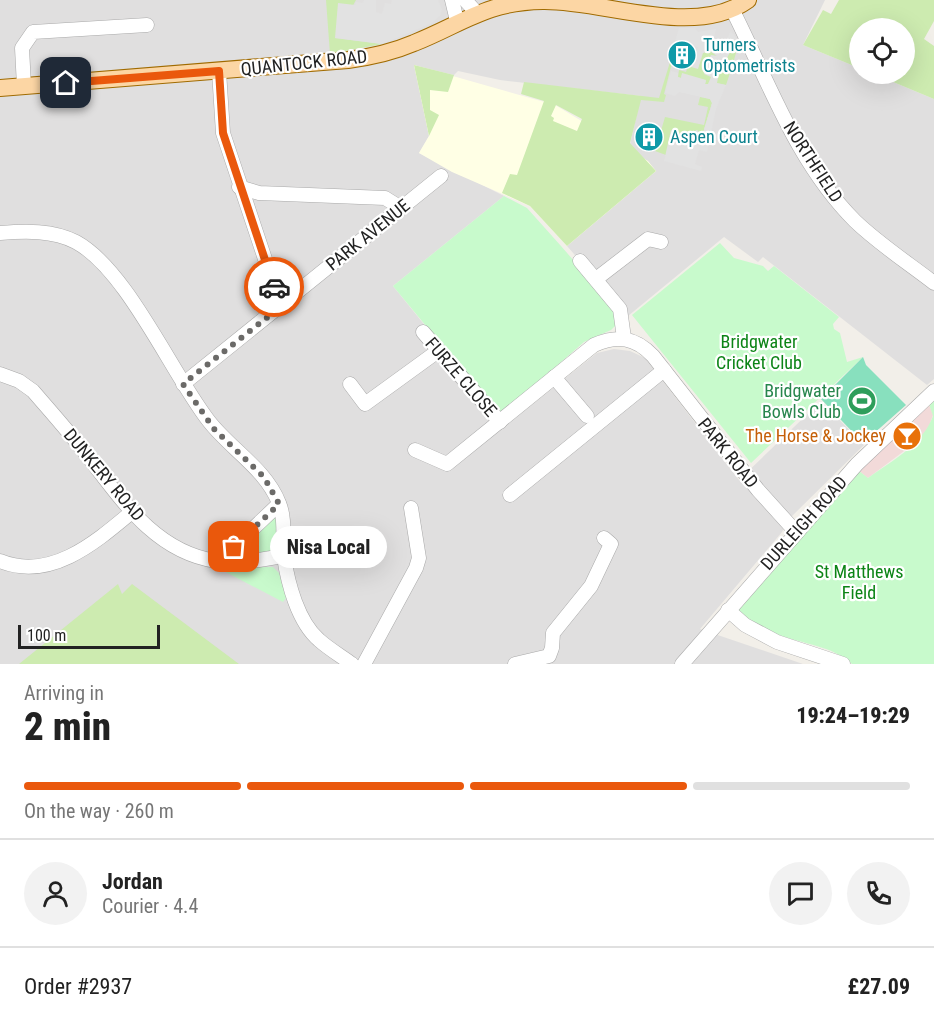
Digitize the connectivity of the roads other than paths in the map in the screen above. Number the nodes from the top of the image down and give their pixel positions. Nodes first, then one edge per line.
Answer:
1 (452, 0) edge
2 (747, 0) edge
3 (470, 6) edge
4 (732, 9) junction
5 (457, 21) junction
6 (147, 25) dead end
7 (219, 71) junction
8 (24, 86) junction
9 (0, 88) edge
10 (441, 176) dead end
11 (239, 187) junction
12 (400, 208) junction
13 (0, 233) edge
14 (651, 236) dead end
15 (580, 261) dead end
16 (596, 279) junction
17 (934, 283) edge
18 (279, 308) junction
19 (423, 332) dead end
20 (624, 338) junction
21 (438, 351) junction
22 (664, 370) junction
23 (0, 374) edge
24 (554, 377) junction
25 (183, 384) junction
26 (350, 384) dead end
27 (934, 391) edge
28 (587, 416) dead end
29 (500, 422) junction
30 (415, 450) dead end
31 (510, 495) dead end
32 (279, 504) junction
33 (411, 508) dead end
34 (133, 511) junction
35 (795, 532) junction
36 (604, 538) dead end
37 (284, 556) junction
38 (419, 558) junction
39 (0, 561) edge
40 (218, 562) junction
41 (422, 572) dead end
42 (728, 610) junction
43 (540, 662) edge
44 (352, 664) edge
45 (364, 664) edge
46 (515, 664) edge
47 (682, 664) edge
48 (843, 664) edge

1 - 5 street
2 - 4 main road, QUANTOCK ROAD
3 - 4 main road, QUANTOCK ROAD
3 - 5 main road, QUANTOCK ROAD
4 - 17 street, NORTHFIELD
5 - 7 main road, QUANTOCK ROAD
6 - 8 street
7 - 8 main road, QUANTOCK ROAD
7 - 11 street
8 - 9 main road, QUANTOCK ROAD
10 - 12 street, PARK AVENUE
11 - 12 street
11 - 18 street
12 - 18 street, PARK AVENUE
13 - 25 street
14 - 16 street
15 - 16 street
16 - 20 street
18 - 25 street, PARK AVENUE
19 - 21 street, FURZE CLOSE
20 - 22 street, PARK ROAD
20 - 24 street, FURZE CLOSE
21 - 26 street
21 - 29 street, FURZE CLOSE
22 - 31 street
22 - 35 street, PARK ROAD
23 - 34 street, DUNKERY ROAD
24 - 28 street
24 - 29 street, FURZE CLOSE
25 - 32 street
27 - 35 street, DURLEIGH ROAD
29 - 30 street, FURZE CLOSE
32 - 37 street
32 - 40 street
33 - 38 street
34 - 39 street
34 - 40 street, DUNKERY ROAD
35 - 42 street, DURLEIGH ROAD
36 - 43 street
37 - 40 street, DUNKERY ROAD
37 - 44 street
38 - 41 street
38 - 45 street
42 - 47 street, DURLEIGH ROAD
42 - 48 street
43 - 46 street

